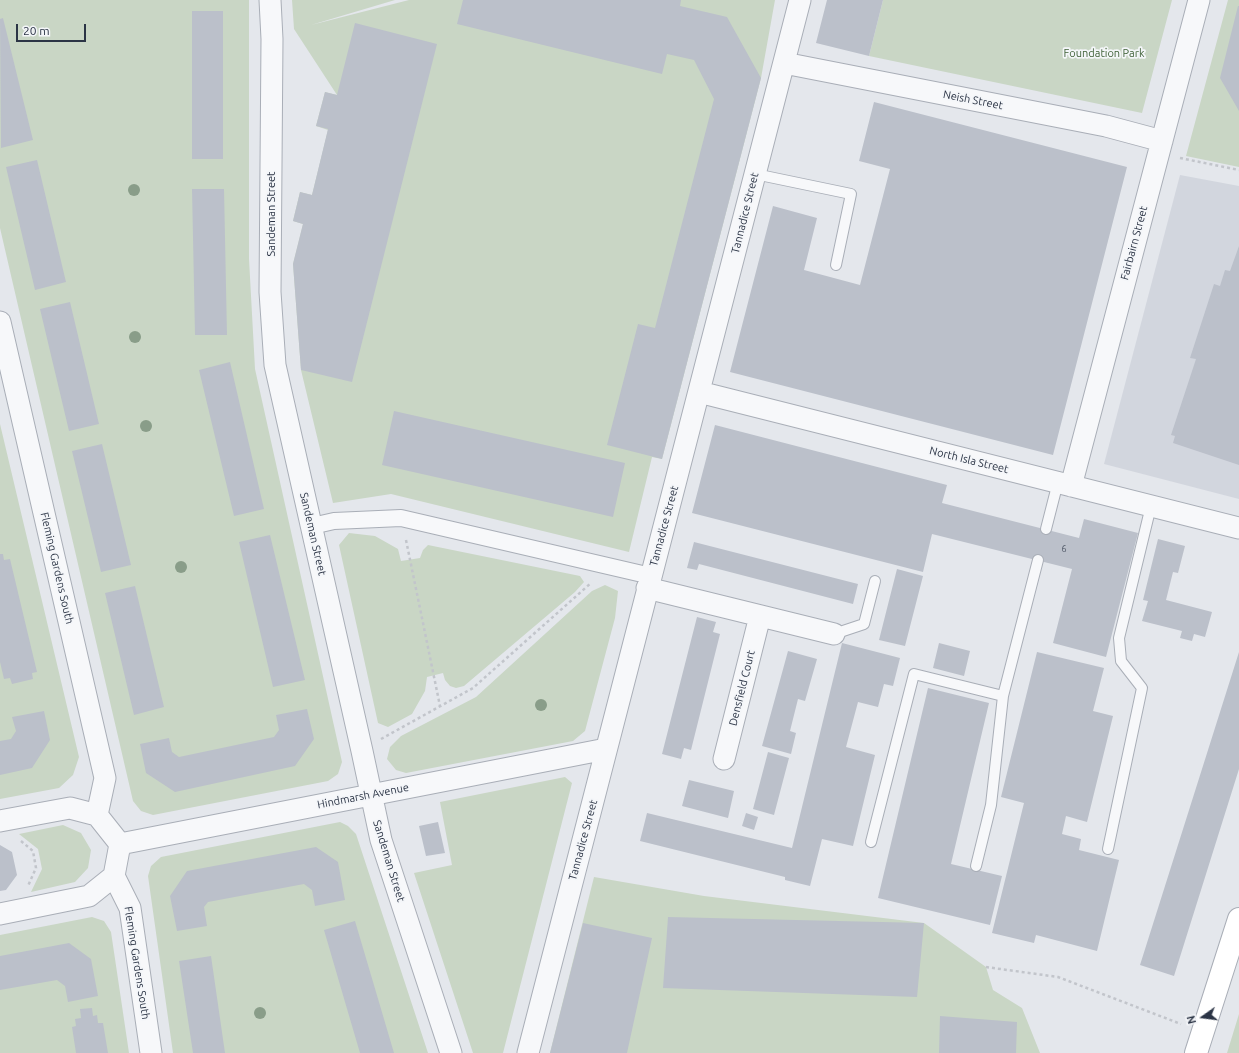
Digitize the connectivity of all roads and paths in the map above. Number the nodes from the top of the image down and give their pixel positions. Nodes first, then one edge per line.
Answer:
1 (270, 0) edge
2 (800, 0) edge
3 (1199, 0) edge
4 (784, 63) junction
5 (1160, 148) junction
6 (1239, 170) edge
7 (755, 174) junction
8 (836, 265) dead end
9 (0, 322) edge
10 (699, 392) junction
11 (1064, 484) junction
12 (1151, 506) junction
13 (401, 518) junction
14 (312, 526) junction
15 (1239, 528) edge
16 (1046, 529) dead end
17 (1038, 560) dead end
18 (610, 567) junction
19 (875, 581) dead end
20 (649, 582) junction
21 (760, 616) junction
22 (834, 634) joint
23 (1003, 696) junction
24 (440, 706) junction
25 (606, 749) junction
26 (362, 750) junction
27 (724, 760) dead end
28 (371, 795) junction
29 (97, 815) junction
30 (6, 820) edge
31 (871, 842) dead end
32 (120, 844) junction
33 (1108, 849) dead end
34 (976, 866) dead end
35 (114, 876) junction
36 (30, 908) junction
37 (0, 914) edge
38 (1239, 919) edge
39 (986, 967) dead end
40 (1183, 1024) dead end
41 (151, 1053) edge
42 (451, 1053) edge
43 (528, 1053) edge
44 (1196, 1053) edge

1 - 14 street, Sandeman Street
2 - 4 street, Tannadice Street
3 - 5 street, Fairbairn Street
4 - 5 street, Neish Street
4 - 7 street, Tannadice Street
5 - 6 path
5 - 11 street, Fairbairn Street
7 - 8 lane
7 - 10 street, Tannadice Street
9 - 29 street, Fleming Gardens South
10 - 11 street, North Isla Street
10 - 20 street, Tannadice Street
11 - 12 street, North Isla Street
11 - 16 lane
12 - 15 street, North Isla Street
12 - 33 lane
13 - 14 street
13 - 18 street
13 - 24 path
14 - 26 street, Sandeman Street
17 - 23 lane
18 - 20 street
18 - 24 path
19 - 22 lane
20 - 21 street
20 - 25 street, Tannadice Street
21 - 22 street
21 - 27 street, Densfield Court
23 - 31 lane
23 - 34 lane
24 - 26 path
25 - 28 street, Hindmarsh Avenue
25 - 43 street, Tannadice Street
26 - 28 street, Sandeman Street
28 - 32 street, Hindmarsh Avenue
28 - 42 street, Sandeman Street
29 - 30 street
29 - 32 street
30 - 36 path
32 - 35 street
35 - 36 street
35 - 41 street, Fleming Gardens South
36 - 37 street
38 - 44 main road
39 - 40 path

